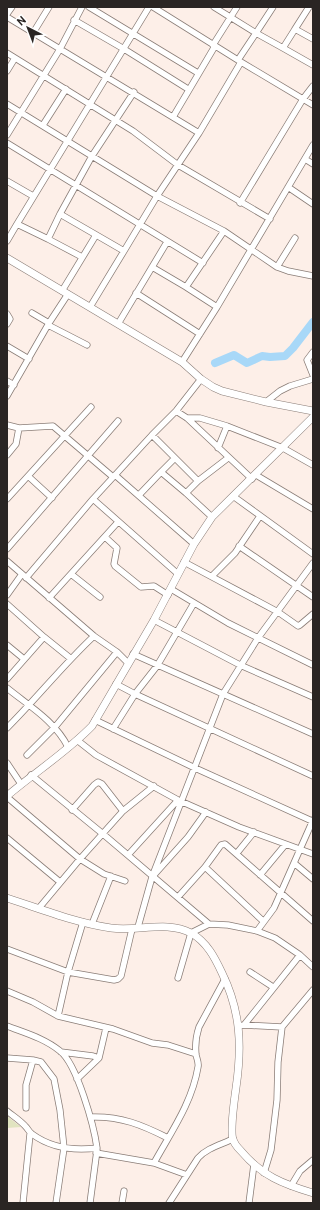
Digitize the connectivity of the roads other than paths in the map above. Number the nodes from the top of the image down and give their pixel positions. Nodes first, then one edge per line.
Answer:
1 (12, 7) edge
2 (49, 7) edge
3 (82, 7) edge
4 (89, 7) edge
5 (149, 7) edge
6 (153, 7) edge
7 (214, 7) edge
8 (237, 7) edge
9 (273, 7) edge
10 (309, 7) edge
11 (7, 14) edge
12 (7, 17) edge
13 (231, 17) junction
14 (74, 20) junction
15 (295, 29) junction
16 (33, 33) junction
17 (256, 33) junction
18 (132, 34) junction
19 (313, 39) edge
20 (214, 46) junction
21 (283, 48) junction
22 (60, 49) junction
23 (124, 49) junction
24 (7, 53) edge
25 (15, 58) junction
26 (239, 61) junction
27 (313, 65) edge
28 (7, 71) edge
29 (198, 73) junction
30 (44, 75) junction
31 (107, 77) junction
32 (313, 86) edge
33 (66, 89) junction
34 (188, 89) junction
35 (134, 92) junction
36 (303, 99) junction
37 (90, 103) junction
38 (7, 104) edge
39 (313, 105) edge
40 (22, 113) junction
41 (173, 117) junction
42 (116, 120) junction
43 (43, 125) junction
44 (199, 133) junction
45 (7, 135) edge
46 (67, 141) junction
47 (7, 142) edge
48 (313, 145) edge
49 (92, 156) junction
50 (305, 159) junction
51 (313, 164) edge
52 (178, 165) junction
53 (50, 169) junction
54 (7, 181) edge
55 (76, 185) junction
56 (288, 187) junction
57 (34, 196) junction
58 (157, 196) junction
59 (240, 203) junction
60 (313, 204) edge
61 (60, 214) junction
62 (270, 219) junction
63 (17, 224) junction
64 (140, 224) junction
65 (224, 231) junction
66 (96, 235) junction
67 (295, 238) dead end
68 (48, 239) junction
69 (7, 241) edge
70 (167, 242) junction
71 (252, 250) junction
72 (124, 251) junction
73 (82, 257) junction
74 (7, 258) edge
75 (203, 263) junction
76 (277, 266) junction
77 (152, 267) junction
78 (313, 276) edge
79 (186, 287) junction
80 (65, 292) junction
81 (136, 293) junction
82 (90, 307) junction
83 (217, 307) junction
84 (32, 313) dead end
85 (7, 314) edge
86 (7, 324) edge
87 (49, 324) junction
88 (118, 324) junction
89 (200, 334) junction
90 (87, 345) dead end
91 (7, 346) edge
92 (313, 352) edge
93 (29, 359) junction
94 (182, 362) junction
95 (313, 375) edge
96 (201, 379) junction
97 (313, 379) edge
98 (7, 381) edge
99 (14, 385) junction
100 (7, 396) edge
101 (266, 402) junction
102 (91, 407) dead end
103 (176, 411) junction
104 (313, 411) edge
105 (186, 418) junction
106 (313, 418) edge
107 (118, 421) dead end
108 (7, 425) edge
109 (227, 426) junction
110 (19, 428) junction
111 (152, 434) junction
112 (64, 436) junction
113 (218, 448) junction
114 (283, 448) junction
115 (7, 455) edge
116 (88, 455) junction
117 (175, 458) junction
118 (228, 458) junction
119 (313, 465) edge
120 (161, 472) junction
121 (28, 476) junction
122 (114, 476) junction
123 (254, 477) junction
124 (198, 481) junction
125 (186, 493) junction
126 (139, 495) junction
127 (233, 496) junction
128 (7, 498) edge
129 (52, 498) junction
130 (93, 499) junction
131 (313, 509) edge
132 (260, 516) junction
133 (212, 517) junction
134 (118, 522) junction
135 (105, 537) junction
136 (194, 544) junction
137 (239, 546) junction
138 (7, 549) edge
139 (313, 554) edge
140 (7, 562) edge
141 (184, 562) junction
142 (313, 563) edge
143 (71, 574) junction
144 (178, 574) junction
145 (24, 576) junction
146 (212, 576) junction
147 (297, 585) junction
148 (170, 592) junction
149 (7, 595) edge
150 (100, 597) dead end
151 (313, 597) edge
152 (49, 598) junction
153 (194, 603) junction
154 (7, 604) edge
155 (278, 612) junction
156 (313, 614) edge
157 (154, 620) junction
158 (178, 633) junction
159 (94, 636) junction
160 (44, 637) junction
161 (258, 638) junction
162 (7, 645) edge
163 (116, 652) junction
164 (133, 654) junction
165 (70, 658) junction
166 (24, 659) junction
167 (128, 663) junction
168 (240, 665) junction
169 (313, 665) edge
170 (157, 666) junction
171 (7, 679) edge
172 (116, 684) junction
173 (7, 688) edge
174 (135, 694) junction
175 (223, 694) junction
176 (313, 697) edge
177 (28, 706) junction
178 (95, 720) junction
179 (55, 727) junction
180 (7, 728) edge
181 (113, 729) junction
182 (210, 729) junction
183 (313, 734) edge
184 (77, 740) junction
185 (68, 747) junction
186 (27, 755) dead end
187 (7, 763) edge
188 (195, 768) junction
189 (31, 775) junction
190 (313, 776) edge
191 (22, 784) junction
192 (154, 786) junction
193 (7, 796) edge
194 (180, 801) junction
195 (72, 810) junction
196 (123, 811) junction
197 (206, 812) junction
198 (313, 820) edge
199 (254, 832) junction
200 (103, 834) junction
201 (7, 838) edge
202 (285, 845) junction
203 (300, 850) junction
204 (237, 853) junction
205 (313, 854) edge
206 (128, 855) junction
207 (80, 858) junction
208 (294, 863) junction
209 (205, 867) junction
210 (260, 874) junction
211 (111, 876) junction
212 (152, 877) junction
213 (313, 879) edge
214 (125, 881) dead end
215 (60, 882) junction
216 (281, 894) junction
217 (178, 897) junction
218 (7, 898) edge
219 (39, 908) junction
220 (263, 921) junction
221 (313, 921) edge
222 (83, 922) junction
223 (92, 924) junction
224 (209, 924) junction
225 (135, 928) junction
226 (257, 931) junction
227 (191, 933) junction
228 (7, 949) edge
229 (300, 955) junction
230 (313, 967) edge
231 (68, 972) junction
232 (250, 972) dead end
233 (178, 978) dead end
234 (224, 979) junction
235 (273, 987) junction
236 (313, 990) edge
237 (7, 991) edge
238 (58, 1016) junction
239 (241, 1025) junction
240 (7, 1026) edge
241 (106, 1028) junction
242 (282, 1028) junction
243 (61, 1052) junction
244 (196, 1054) junction
245 (7, 1058) edge
246 (99, 1058) junction
247 (33, 1060) junction
248 (77, 1079) junction
249 (26, 1108) dead end
250 (7, 1111) edge
251 (91, 1117) junction
252 (30, 1134) junction
253 (168, 1138) junction
254 (232, 1139) junction
255 (64, 1148) junction
256 (96, 1151) junction
257 (313, 1160) edge
258 (154, 1163) junction
259 (254, 1164) junction
260 (264, 1173) junction
261 (187, 1175) junction
262 (291, 1186) junction
263 (124, 1191) dead end
264 (313, 1193) edge
265 (23, 1203) edge
266 (56, 1203) edge
267 (90, 1203) edge
268 (122, 1203) edge
269 (168, 1203) edge
270 (249, 1203) edge

1 - 11 street
2 - 16 street
3 - 14 street
4 - 18 street
5 - 18 street
6 - 20 street
7 - 13 street
8 - 13 street
9 - 17 street
10 - 15 street
12 - 16 street
13 - 17 street
13 - 20 street
14 - 22 street
14 - 23 street
15 - 19 street
15 - 21 street
16 - 22 street
17 - 21 street
17 - 26 street
18 - 23 street
18 - 29 street
20 - 26 street
20 - 29 street
21 - 27 street
22 - 30 street
22 - 31 street
23 - 31 street
23 - 34 street
24 - 25 street
25 - 28 street
25 - 30 street
26 - 36 street
26 - 44 street
29 - 34 street
30 - 33 street
30 - 40 street
31 - 35 street
31 - 37 street
32 - 36 street
33 - 37 street
33 - 43 street
34 - 41 street
35 - 41 street
35 - 42 street
36 - 39 street
36 - 59 street
37 - 42 street
37 - 46 street
38 - 40 street
40 - 43 street
40 - 45 street
41 - 44 street
42 - 49 street
42 - 52 street
43 - 46 street
44 - 52 street
46 - 49 street
46 - 53 street
47 - 53 street
48 - 50 street
49 - 55 street
49 - 58 street
50 - 51 street
50 - 56 street
52 - 58 street
52 - 59 street
53 - 55 street
53 - 57 street
54 - 57 street
55 - 61 street
55 - 64 street
56 - 60 street
56 - 62 street
57 - 63 street
58 - 64 street
58 - 65 street
59 - 62 street
61 - 66 street
61 - 68 street
62 - 71 street
63 - 68 street
63 - 69 street
64 - 70 street
64 - 72 street
65 - 71 street
65 - 75 street
66 - 72 street
66 - 73 street
67 - 76 street
68 - 73 street
70 - 75 street
70 - 77 street
71 - 76 street
71 - 83 street
72 - 82 street
73 - 80 street
74 - 80 street
75 - 79 street
76 - 78 street
77 - 79 street
77 - 81 street
79 - 83 street
80 - 82 street
80 - 87 street
81 - 88 street
81 - 89 street
82 - 88 street
83 - 89 street
84 - 87 street
85 - 86 street
87 - 90 street
87 - 93 street
88 - 94 street
89 - 94 street
91 - 93 street
92 - 95 street
93 - 99 street
94 - 96 street
96 - 101 street
96 - 103 street
97 - 101 street
98 - 99 street
99 - 100 street
101 - 104 street
102 - 112 street
103 - 105 street
103 - 111 street
105 - 109 street
105 - 113 street
106 - 114 street
107 - 116 street
108 - 110 street
109 - 113 street
109 - 114 street
110 - 112 street
110 - 115 street
111 - 117 street
111 - 122 street
112 - 116 street
112 - 121 street
113 - 118 street
114 - 119 street
114 - 123 street
116 - 122 street
116 - 129 street
117 - 120 street
117 - 124 street
118 - 123 street
118 - 124 street
120 - 125 street
120 - 126 street
121 - 128 street
121 - 129 street
122 - 126 street
122 - 130 street
123 - 127 street
123 - 131 street
124 - 125 street
125 - 133 street
126 - 136 street
127 - 132 street
127 - 133 street
129 - 138 street
130 - 134 street
130 - 145 street
132 - 137 street
132 - 139 street
133 - 136 street
134 - 135 street
134 - 144 street
135 - 143 street
135 - 148 street
136 - 141 street
137 - 146 street
137 - 147 street
140 - 145 street
141 - 144 street
141 - 146 street
142 - 147 street
143 - 150 street
143 - 152 street
144 - 148 street
145 - 149 street
145 - 152 street
146 - 155 street
147 - 151 street
147 - 155 street
148 - 153 street
148 - 157 street
152 - 159 street
153 - 158 street
153 - 161 street
154 - 160 street
155 - 156 street
155 - 161 street
157 - 158 street
157 - 164 street
158 - 168 street
158 - 170 street
159 - 163 street
159 - 165 street
160 - 165 street
160 - 166 street
161 - 168 street
161 - 169 street
162 - 166 street
163 - 167 street
163 - 179 street
164 - 167 street
164 - 170 street
165 - 177 street
166 - 171 street
167 - 172 street
168 - 175 street
168 - 176 street
170 - 174 street
170 - 175 street
172 - 174 street
172 - 178 street
173 - 177 street
174 - 181 street
174 - 182 street
175 - 182 street
175 - 183 street
177 - 179 street
177 - 180 street
178 - 181 street
178 - 184 street
179 - 185 street
179 - 186 street
181 - 188 street
182 - 188 street
182 - 190 street
184 - 185 street
184 - 192 street
185 - 189 street
187 - 191 street
188 - 194 street
188 - 198 street
189 - 191 street
189 - 195 street
191 - 193 street
192 - 194 street
192 - 196 street
193 - 207 street
194 - 197 street
194 - 206 street
194 - 212 street
195 - 196 street
195 - 200 street
196 - 200 street
197 - 199 street
197 - 212 street
198 - 203 street
199 - 202 street
199 - 204 street
200 - 206 street
200 - 207 street
201 - 215 street
202 - 203 street
202 - 210 street
203 - 205 street
203 - 208 street
204 - 209 street
204 - 210 street
206 - 212 street
207 - 211 street
207 - 215 street
208 - 213 street
208 - 216 street
209 - 217 street
209 - 220 street
210 - 216 street
211 - 214 street
211 - 223 street
212 - 217 street
212 - 225 street
215 - 219 street
216 - 220 street
216 - 221 street
217 - 224 street
218 - 219 street
219 - 222 street
220 - 226 street
222 - 223 street
222 - 231 street
223 - 225 street
224 - 226 street
224 - 227 street
225 - 227 street
225 - 231 street
226 - 229 street
227 - 233 street
227 - 234 street
228 - 231 street
229 - 230 street
229 - 235 street
231 - 238 street
232 - 235 street
234 - 239 street
234 - 244 street
235 - 239 street
236 - 242 street
237 - 238 street
238 - 241 street
239 - 242 street
239 - 254 street
240 - 243 street
241 - 244 street
241 - 246 street
242 - 260 street
243 - 246 street
243 - 248 street
244 - 253 street
245 - 247 street
246 - 248 street
247 - 249 street
247 - 255 street
248 - 251 street
250 - 252 street
251 - 253 street
251 - 256 street
252 - 255 street
252 - 265 street
253 - 258 street
254 - 259 street
254 - 261 street
255 - 256 street
255 - 266 street
256 - 258 street
256 - 267 street
257 - 262 street
258 - 261 street
259 - 260 street
259 - 270 street
260 - 262 street
261 - 269 street
262 - 264 street
263 - 268 street

